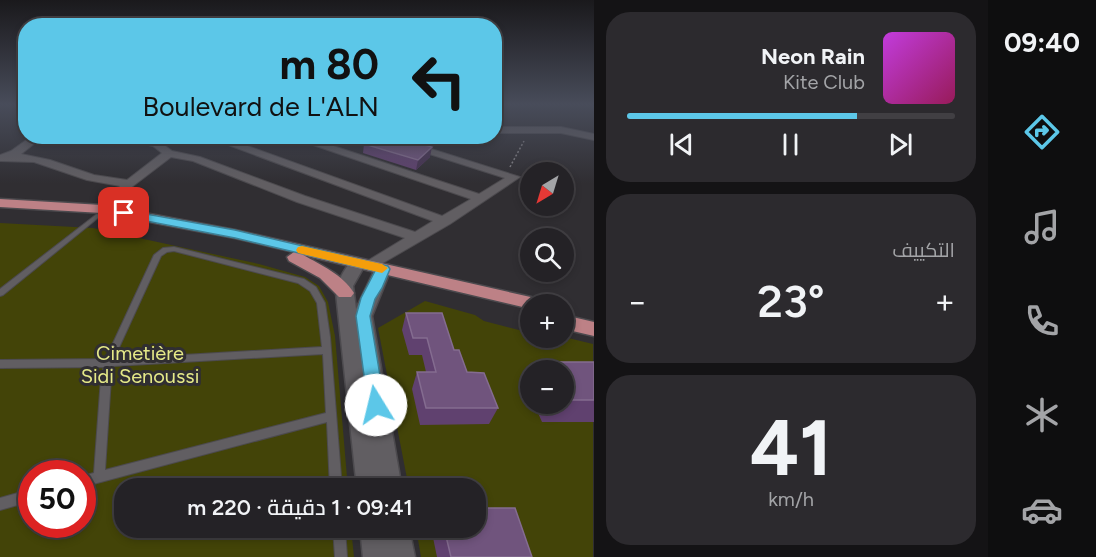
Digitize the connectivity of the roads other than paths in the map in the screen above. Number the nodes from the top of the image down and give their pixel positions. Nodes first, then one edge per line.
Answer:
1 (566, 131) edge
2 (594, 137) edge
3 (28, 144) edge
4 (156, 144) edge
5 (231, 144) edge
6 (316, 144) edge
7 (404, 144) edge
8 (0, 150) edge
9 (169, 153) junction
10 (12, 155) junction
11 (0, 158) edge
12 (129, 184) junction
13 (481, 198) junction
14 (0, 203) edge
15 (0, 211) edge
16 (100, 213) junction
17 (445, 221) junction
18 (414, 236) junction
19 (296, 257) junction
20 (369, 269) junction
21 (457, 291) junction
22 (0, 293) edge
23 (345, 293) junction
24 (520, 302) edge
25 (520, 311) edge
26 (574, 313) edge
27 (594, 318) edge
28 (574, 324) edge
29 (594, 329) edge
30 (327, 350) junction
31 (110, 363) junction
32 (0, 364) edge
33 (332, 416) junction
34 (99, 477) junction
35 (96, 478) edge
36 (335, 478) edge
37 (368, 478) edge
38 (388, 478) edge
39 (18, 499) edge
40 (0, 504) edge
41 (340, 538) edge
42 (374, 538) edge
43 (398, 538) edge
44 (341, 557) edge
45 (377, 557) edge
46 (401, 557) edge

1 - 2 street
3 - 10 street
4 - 9 street
5 - 17 street
6 - 13 street
7 - 13 street
8 - 10 street
9 - 12 street
9 - 18 street
10 - 11 street
10 - 12 street
12 - 16 street
13 - 17 street
14 - 16 main road
15 - 16 main road
16 - 19 main road
16 - 20 main road
16 - 22 lane
17 - 18 street
18 - 20 street
19 - 20 main road
19 - 23 main road
20 - 21 main road
20 - 23 main road
20 - 38 main road
21 - 24 main road
21 - 25 main road
23 - 37 main road
26 - 27 main road
28 - 29 main road
30 - 31 lane
30 - 31 lane
30 - 33 lane
31 - 32 lane
31 - 34 lane
33 - 34 lane
33 - 36 lane
34 - 35 lane
39 - 40 lane
41 - 44 lane
42 - 45 main road
43 - 46 main road

